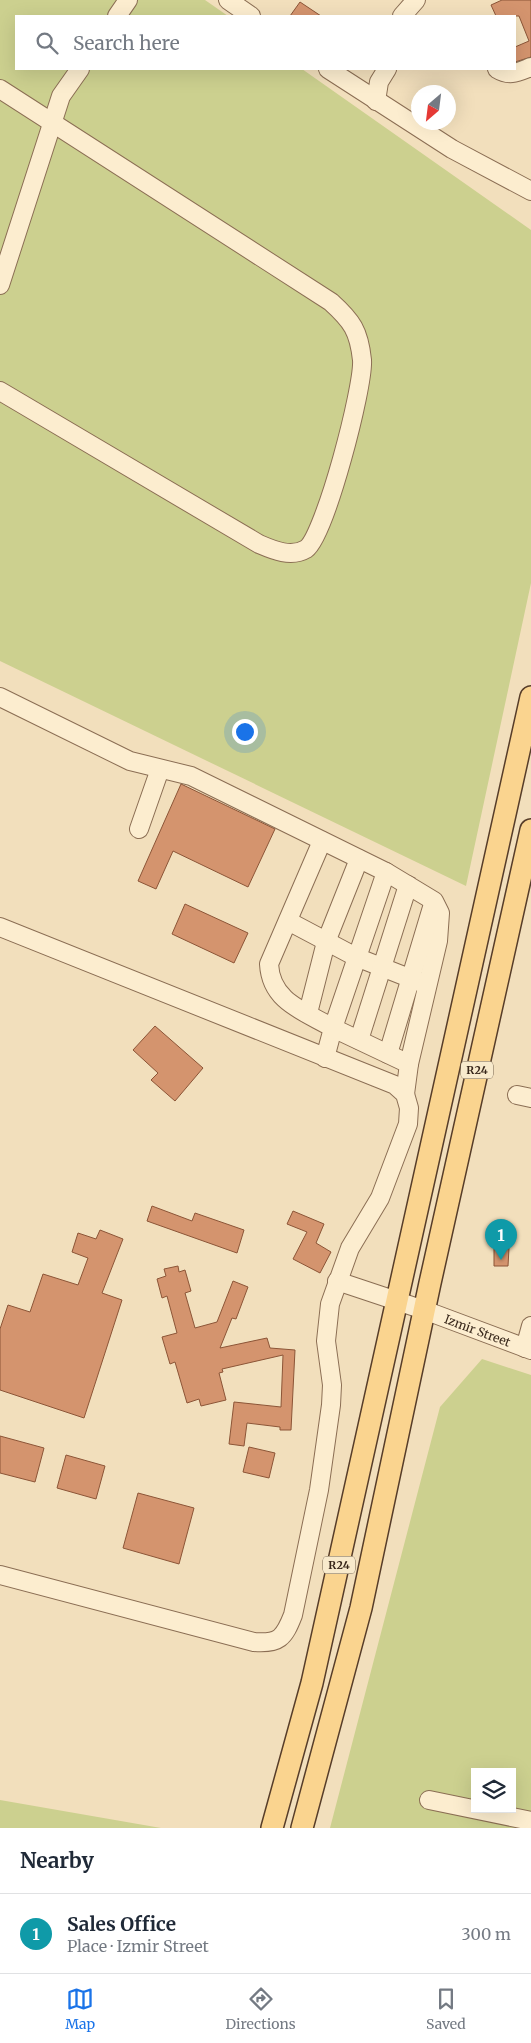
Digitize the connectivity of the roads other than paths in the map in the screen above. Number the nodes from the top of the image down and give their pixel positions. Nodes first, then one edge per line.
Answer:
1 (128, 0) edge
2 (228, 0) edge
3 (416, 0) edge
4 (118, 15) edge
5 (250, 15) edge
6 (403, 15) edge
7 (531, 66) edge
8 (79, 70) edge
9 (330, 70) edge
10 (386, 70) edge
11 (499, 70) edge
12 (0, 89) edge
13 (376, 101) junction
14 (52, 123) junction
15 (531, 191) edge
16 (0, 285) edge
17 (0, 391) edge
18 (0, 697) edge
19 (531, 697) edge
20 (160, 769) junction
21 (139, 829) dead end
22 (531, 830) edge
23 (322, 842) junction
24 (359, 859) junction
25 (386, 872) junction
26 (408, 885) junction
27 (288, 922) junction
28 (0, 927) edge
29 (326, 942) junction
30 (356, 957) junction
31 (380, 968) junction
32 (419, 982) junction
33 (308, 1013) junction
34 (333, 1028) junction
35 (359, 1040) junction
36 (388, 1054) junction
37 (325, 1058) junction
38 (409, 1064) junction
39 (405, 1094) junction
40 (336, 1281) junction
41 (398, 1301) junction
42 (424, 1310) junction
43 (531, 1326) edge
44 (528, 1349) edge
45 (0, 1575) edge
46 (429, 1800) dead end
47 (531, 1821) edge
48 (272, 1828) edge
49 (302, 1828) edge

1 - 4 street
2 - 5 street
3 - 6 street
7 - 11 street
8 - 14 street
9 - 13 street
10 - 13 street
12 - 14 street
13 - 15 street
14 - 16 street
14 - 17 street
18 - 20 street
19 - 41 main road, R24
20 - 21 street
20 - 23 street
22 - 42 main road, R24
23 - 24 street
23 - 27 street
24 - 25 street
24 - 29 street
25 - 26 street
25 - 30 street
26 - 31 street
26 - 32 street
27 - 29 street
27 - 33 street
28 - 37 street
29 - 30 street
29 - 33 street
30 - 31 street
30 - 34 street
31 - 32 street
31 - 35 street
32 - 36 street
32 - 38 street
33 - 34 street
34 - 35 street
34 - 37 street
35 - 36 street
36 - 38 street
37 - 39 street
38 - 39 street
39 - 40 street
40 - 41 street, Izmir Street
40 - 45 street
41 - 42 street, Izmir Street
41 - 48 main road, R24
42 - 44 street, Izmir Street
42 - 49 main road, R24
43 - 44 street
46 - 47 street

